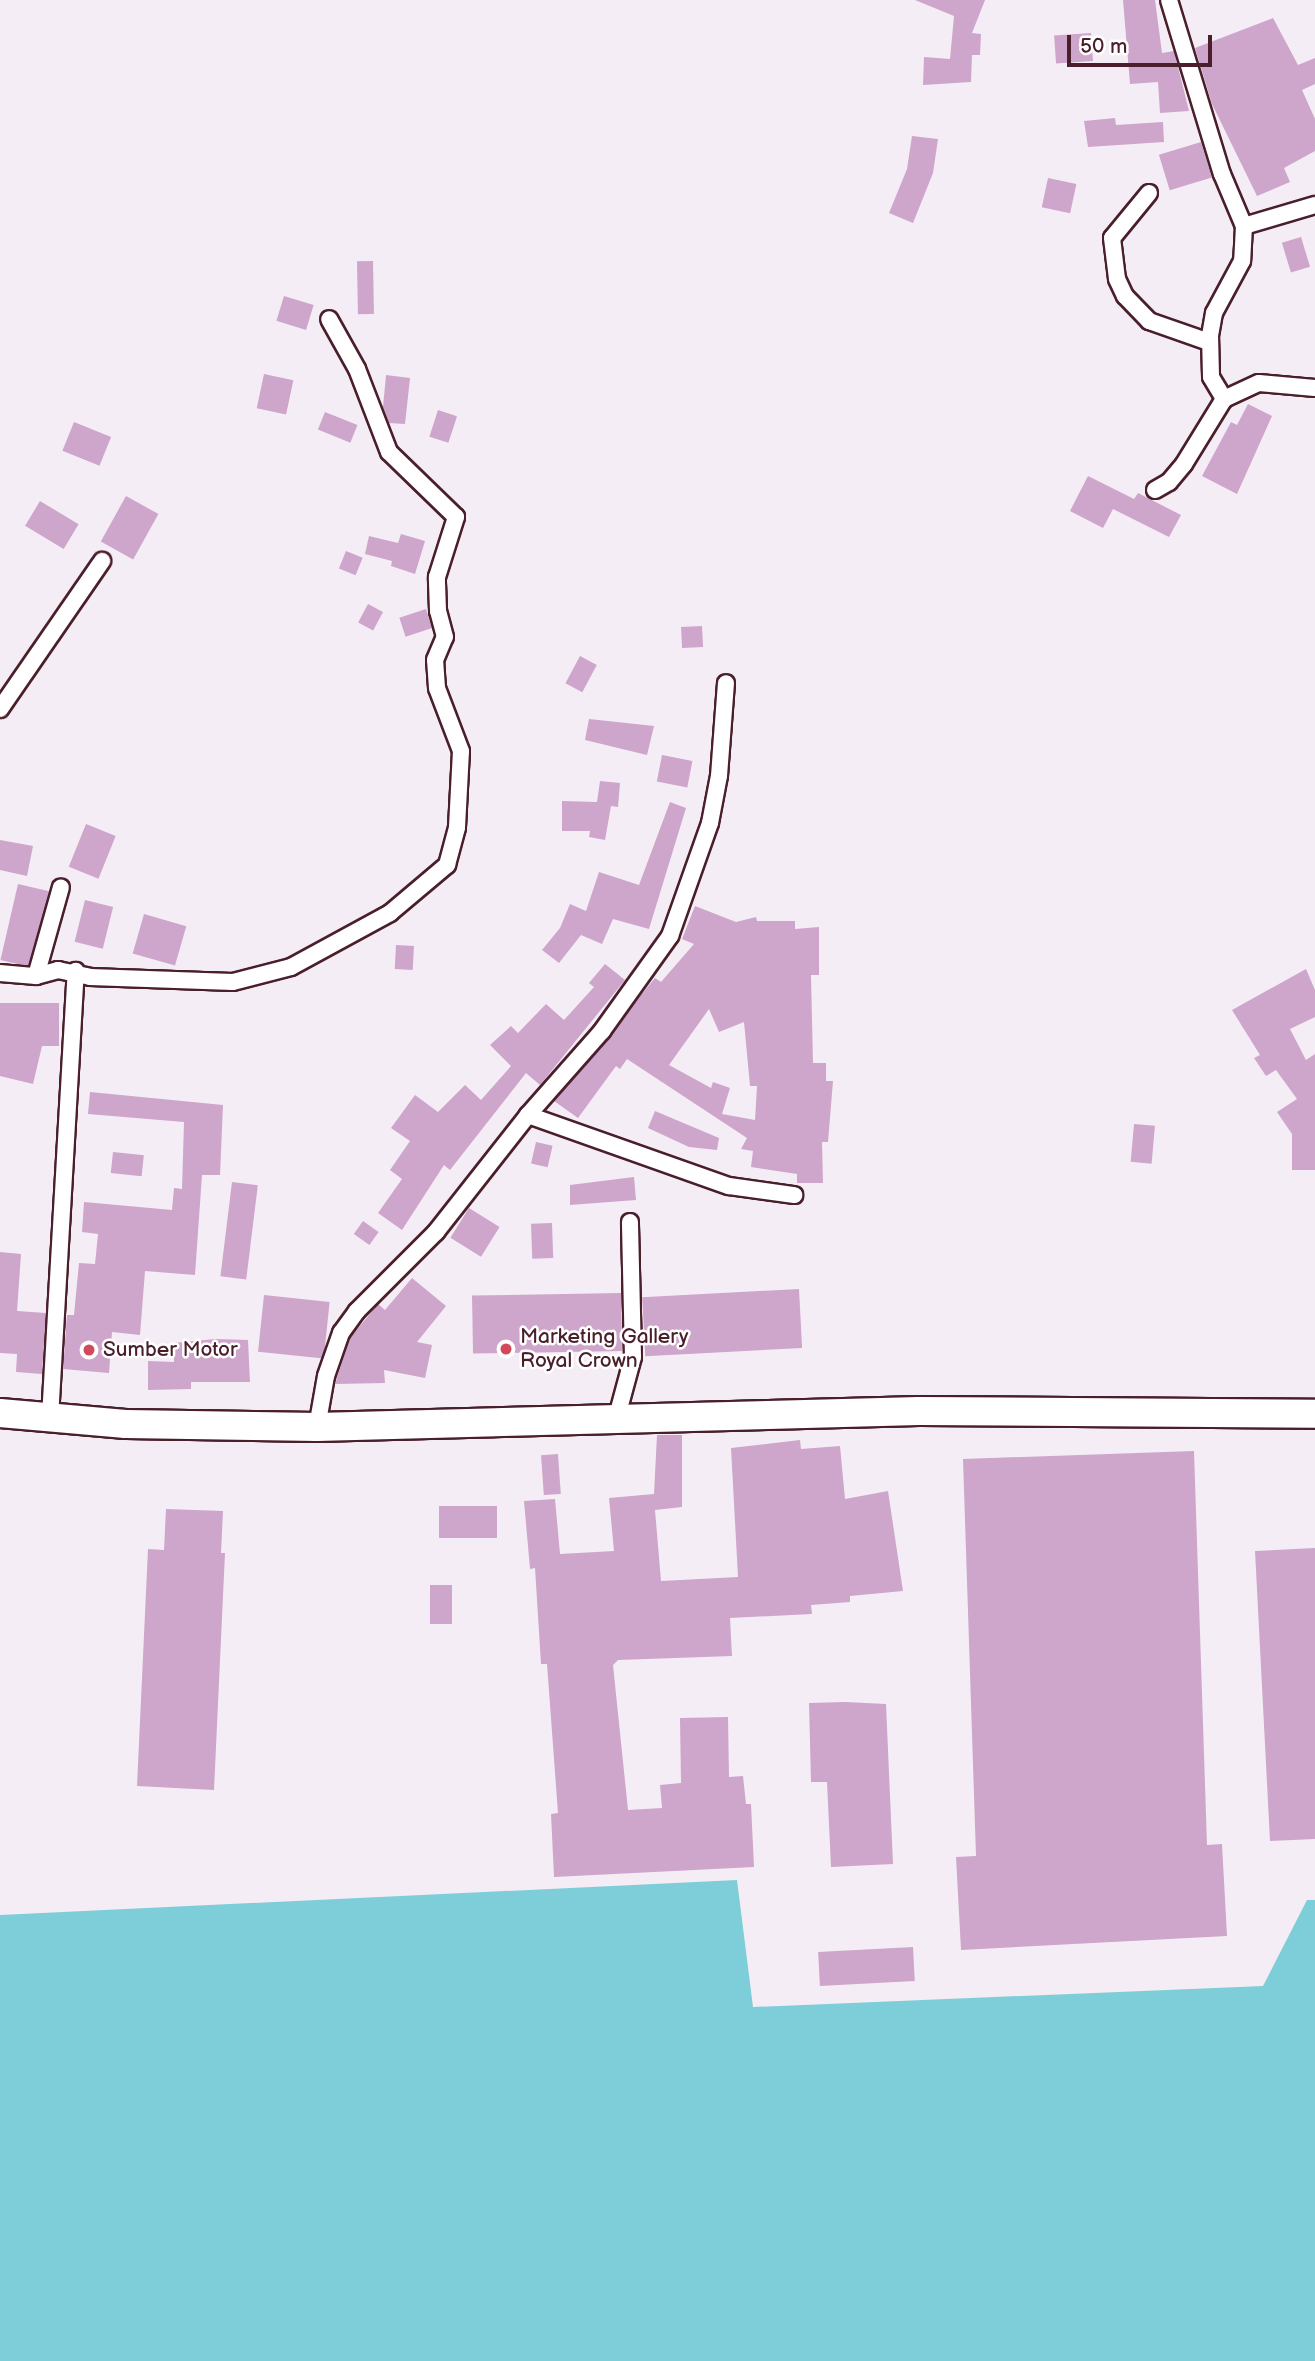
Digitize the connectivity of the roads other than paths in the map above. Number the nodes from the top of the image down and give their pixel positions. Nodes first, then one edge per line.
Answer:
1 (1169, 0) edge
2 (1149, 193) dead end
3 (1315, 205) edge
4 (1244, 226) junction
5 (329, 319) dead end
6 (1209, 342) junction
7 (1315, 388) edge
8 (1224, 399) junction
9 (1155, 490) dead end
10 (103, 561) dead end
11 (726, 683) dead end
12 (0, 709) edge
13 (61, 887) dead end
14 (76, 971) junction
15 (0, 973) edge
16 (36, 976) junction
17 (528, 1115) junction
18 (794, 1195) dead end
19 (630, 1222) dead end
20 (0, 1413) edge
21 (1315, 1414) edge
22 (50, 1418) junction
23 (616, 1420) junction
24 (317, 1427) junction

1 - 4 street
2 - 6 street
3 - 4 street
4 - 6 street
5 - 14 street
6 - 8 street
7 - 8 street
8 - 9 street
10 - 12 street
11 - 17 street
13 - 16 street
14 - 16 street
14 - 22 street
15 - 16 street
17 - 18 street
17 - 24 street
19 - 23 street
20 - 22 highway
21 - 23 highway
22 - 24 highway
23 - 24 highway

